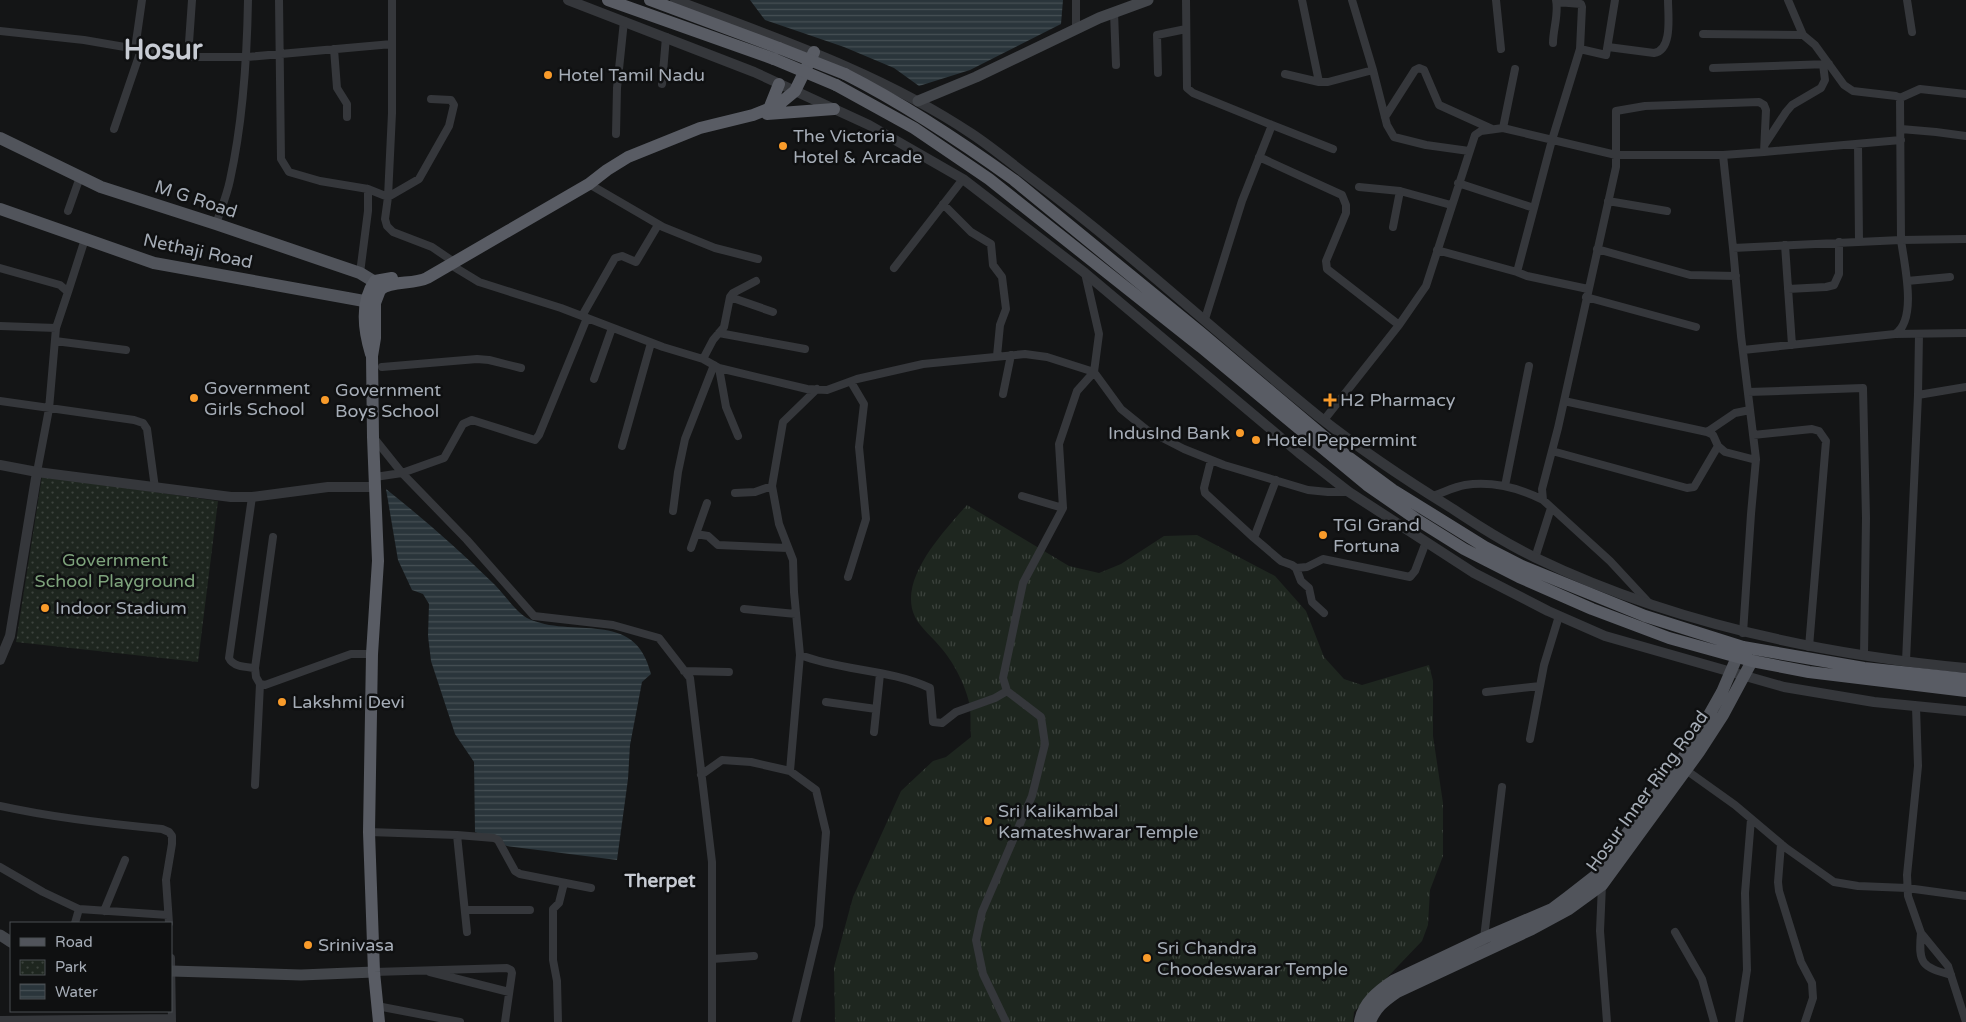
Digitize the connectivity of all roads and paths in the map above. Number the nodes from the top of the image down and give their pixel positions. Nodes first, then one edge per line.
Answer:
1 (142, 0) edge
2 (192, 0) edge
3 (248, 0) edge
4 (279, 0) edge
5 (392, 0) edge
6 (568, 0) edge
7 (608, 0) edge
8 (650, 0) edge
9 (675, 0) edge
10 (1076, 0) edge
11 (1148, 0) edge
12 (1186, 0) edge
13 (1302, 0) edge
14 (1352, 0) edge
15 (1496, 0) edge
16 (1615, 0) edge
17 (1668, 0) edge
18 (1788, 0) edge
19 (1907, 0) edge
20 (1556, 1) edge
21 (1114, 12) junction
22 (624, 21) junction
23 (1076, 28) junction
24 (1186, 29) junction
25 (0, 31) edge
26 (1912, 32) dead end
27 (1702, 34) dead end
28 (1803, 35) junction
29 (666, 37) junction
30 (1553, 43) dead end
31 (392, 44) junction
32 (1608, 47) junction
33 (138, 49) junction
34 (334, 49) junction
35 (1501, 49) dead end
36 (1580, 49) junction
37 (814, 52) junction
38 (281, 54) junction
39 (777, 54) junction
40 (188, 57) junction
41 (247, 57) junction
42 (1826, 64) junction
43 (1116, 65) dead end
44 (1714, 68) dead end
45 (1515, 69) dead end
46 (1373, 70) junction
47 (1158, 73) dead end
48 (1285, 74) dead end
49 (1319, 82) junction
50 (662, 84) dead end
51 (779, 84) junction
52 (795, 91) junction
53 (1966, 94) edge
54 (1900, 98) junction
55 (431, 99) dead end
56 (918, 101) junction
57 (769, 109) junction
58 (834, 109) junction
59 (753, 115) junction
60 (346, 117) dead end
61 (1385, 117) junction
62 (1272, 125) junction
63 (1503, 128) junction
64 (114, 129) dead end
65 (1493, 129) junction
66 (1901, 129) junction
67 (616, 134) dead end
68 (1966, 136) edge
69 (0, 138) edge
70 (1552, 140) junction
71 (1901, 140) junction
72 (1858, 144) junction
73 (1764, 148) junction
74 (1333, 149) dead end
75 (1469, 151) junction
76 (1616, 155) junction
77 (1723, 155) junction
78 (1259, 157) junction
79 (80, 177) junction
80 (963, 179) junction
81 (1458, 183) junction
82 (590, 184) junction
83 (1359, 187) dead end
84 (368, 189) junction
85 (1400, 190) junction
86 (388, 197) junction
87 (1608, 202) junction
88 (943, 204) junction
89 (1452, 205) junction
90 (1534, 208) junction
91 (0, 209) edge
92 (68, 211) dead end
93 (1667, 211) dead end
94 (216, 224) junction
95 (658, 224) junction
96 (1393, 227) dead end
97 (85, 239) junction
98 (1966, 239) edge
99 (1901, 240) junction
100 (1859, 241) junction
101 (1839, 242) junction
102 (1785, 245) junction
103 (1734, 248) junction
104 (1597, 249) junction
105 (1437, 250) junction
106 (758, 259) dead end
107 (453, 263) junction
108 (0, 268) edge
109 (894, 268) dead end
110 (1517, 272) junction
111 (360, 273) junction
112 (1085, 273) junction
113 (1736, 276) junction
114 (1950, 277) dead end
115 (756, 281) dead end
116 (1907, 281) junction
117 (379, 284) junction
118 (1788, 289) junction
119 (68, 292) junction
120 (1587, 293) junction
121 (730, 297) junction
122 (370, 302) junction
123 (773, 312) dead end
124 (585, 317) junction
125 (1205, 319) junction
126 (1400, 325) junction
127 (0, 326) edge
128 (1696, 327) dead end
129 (56, 328) junction
130 (612, 328) junction
131 (719, 333) junction
132 (1966, 333) edge
133 (1895, 334) junction
134 (1919, 334) junction
135 (55, 341) junction
136 (651, 343) junction
137 (1792, 345) junction
138 (806, 349) dead end
139 (126, 350) dead end
140 (1743, 350) junction
141 (1011, 355) junction
142 (997, 356) junction
143 (703, 359) junction
144 (717, 366) junction
145 (1529, 366) dead end
146 (382, 367) dead end
147 (521, 368) dead end
148 (1094, 372) junction
149 (594, 379) dead end
150 (851, 382) junction
151 (1966, 387) edge
152 (817, 390) junction
153 (1748, 392) junction
154 (1003, 394) dead end
155 (1918, 394) junction
156 (0, 401) edge
157 (1564, 401) junction
158 (49, 409) junction
159 (1750, 410) junction
160 (1324, 420) junction
161 (1707, 432) junction
162 (1753, 435) junction
163 (738, 436) dead end
164 (373, 437) junction
165 (622, 446) dead end
166 (1718, 446) junction
167 (1552, 451) junction
168 (1211, 460) junction
169 (1756, 460) junction
170 (0, 465) edge
171 (38, 472) junction
172 (402, 473) junction
173 (1276, 480) junction
174 (376, 482) junction
175 (772, 486) junction
176 (1505, 486) junction
177 (155, 488) junction
178 (1349, 492) junction
179 (735, 493) dead end
180 (252, 496) junction
181 (1022, 496) dead end
182 (1432, 496) junction
183 (1543, 500) junction
184 (707, 503) dead end
185 (1063, 508) junction
186 (1551, 508) junction
187 (672, 511) dead end
188 (696, 534) junction
189 (273, 537) dead end
190 (1254, 538) junction
191 (1426, 542) junction
192 (691, 548) dead end
193 (788, 548) junction
194 (1535, 558) junction
195 (1296, 568) junction
196 (848, 576) dead end
197 (1650, 604) junction
198 (744, 609) dead end
199 (1324, 613) dead end
200 (796, 614) junction
201 (1559, 616) junction
202 (1743, 633) junction
203 (1810, 647) junction
204 (372, 654) junction
205 (800, 655) junction
206 (1864, 655) junction
207 (1737, 657) junction
208 (0, 660) edge
209 (1752, 661) junction
210 (1906, 661) junction
211 (255, 668) junction
212 (1966, 668) edge
213 (684, 670) junction
214 (728, 672) dead end
215 (1730, 673) junction
216 (880, 674) junction
217 (1744, 676) junction
218 (1966, 679) edge
219 (260, 684) junction
220 (1540, 686) junction
221 (1007, 691) junction
222 (1966, 691) edge
223 (1486, 692) dead end
224 (826, 702) dead end
225 (1916, 707) junction
226 (876, 710) junction
227 (1966, 711) edge
228 (874, 732) dead end
229 (1530, 739) dead end
230 (1686, 770) junction
231 (790, 771) junction
232 (701, 775) junction
233 (254, 785) dead end
234 (1502, 787) dead end
235 (0, 806) edge
236 (1751, 819) junction
237 (369, 832) junction
238 (457, 835) junction
239 (1781, 844) junction
240 (124, 860) dead end
241 (0, 867) edge
242 (1599, 880) junction
243 (564, 883) junction
244 (591, 888) dead end
245 (1907, 888) junction
246 (1966, 896) edge
247 (79, 909) junction
248 (464, 910) junction
249 (530, 910) dead end
250 (104, 911) junction
251 (168, 919) edge
252 (75, 922) edge
253 (467, 932) dead end
254 (1675, 932) dead end
255 (1921, 933) junction
256 (1484, 938) junction
257 (754, 956) dead end
258 (712, 958) junction
259 (421, 970) junction
260 (172, 971) edge
261 (374, 972) junction
262 (1951, 975) junction
263 (509, 992) junction
264 (377, 1006) junction
265 (12, 1012) edge
266 (0, 1020) edge
267 (12, 1020) junction
268 (172, 1020) edge
269 (60, 1021) edge
270 (379, 1022) edge
271 (460, 1022) edge
272 (505, 1022) edge
273 (558, 1022) edge
274 (712, 1022) edge
275 (796, 1022) edge
276 (1006, 1022) edge
277 (1360, 1022) edge
278 (1370, 1022) edge
279 (1607, 1022) edge
280 (1714, 1022) edge
281 (1739, 1022) edge
282 (1805, 1022) edge
283 (1966, 1022) edge

1 - 33 street
2 - 40 street
3 - 41 street
4 - 38 street
5 - 31 street
6 - 22 street
7 - 39 highway
8 - 39 highway
9 - 37 street
10 - 23 street
11 - 21 main road
12 - 24 street
13 - 49 street
14 - 46 street
15 - 35 street
16 - 32 street
17 - 32 street
18 - 28 street
19 - 26 street
20 - 30 street
20 - 36 street
21 - 23 main road
21 - 43 street
22 - 29 street
22 - 67 street
23 - 56 main road
24 - 47 street
24 - 62 street
25 - 33 street
27 - 28 street
28 - 42 street
29 - 50 street
29 - 51 street
31 - 34 street
31 - 86 street
32 - 36 street
33 - 40 street
33 - 64 street
34 - 38 street
34 - 60 street
36 - 70 street
37 - 52 highway
37 - 56 street
38 - 41 street
38 - 84 street
39 - 207 highway, bridge
39 - 218 highway, bridge
40 - 41 street
41 - 94 street
42 - 44 street
42 - 54 street
42 - 73 street
45 - 63 street
46 - 49 street
46 - 61 street
48 - 49 street
51 - 52 street
51 - 57 highway
52 - 57 highway
52 - 58 street
53 - 54 street
54 - 66 street
55 - 86 street
56 - 125 street
57 - 59 highway
58 - 59 highway
58 - 80 street
59 - 82 highway
61 - 65 street
61 - 75 street
62 - 74 street
62 - 78 street
63 - 65 street
63 - 70 street
65 - 75 street
66 - 68 street
66 - 71 street
69 - 79 main road, M G Road
70 - 76 street
70 - 90 street
71 - 72 street
71 - 99 street
72 - 73 street
72 - 100 street
73 - 76 street
73 - 77 street
75 - 81 street
76 - 77 street
76 - 87 street
77 - 103 street
78 - 125 street
78 - 126 street
79 - 92 street
79 - 94 main road, M G Road
80 - 88 street
80 - 112 street
81 - 89 street
81 - 90 street
82 - 95 street
82 - 107 highway
83 - 85 street
84 - 86 street
84 - 111 street
85 - 89 street
85 - 96 street
86 - 107 street
87 - 93 street
87 - 104 street
88 - 109 street
88 - 142 street
89 - 105 street
90 - 110 street
91 - 97 main road, Nethaji Road
94 - 111 main road, M G Road
95 - 106 street
95 - 124 street
97 - 119 street
97 - 122 main road, Nethaji Road
98 - 99 street
99 - 100 street
99 - 116 street
100 - 101 street
101 - 102 street
101 - 118 street
102 - 103 street
102 - 118 street
103 - 113 street
104 - 113 street
104 - 120 street
105 - 110 street
105 - 126 street
107 - 117 highway
107 - 124 street
108 - 119 street
110 - 120 street
111 - 117 main road, M G Road
112 - 148 street
112 - 178 street
113 - 140 street
114 - 116 street
115 - 121 street
116 - 133 street
117 - 122 highway
118 - 137 street
119 - 129 street
120 - 128 street
120 - 157 street
121 - 123 street
121 - 131 street
122 - 164 highway
124 - 130 street
124 - 172 street
125 - 160 street
126 - 160 street
127 - 129 street
129 - 135 street
130 - 136 street
130 - 149 street
131 - 138 street
131 - 143 street
132 - 134 street
133 - 134 street
133 - 137 street
134 - 155 street
135 - 139 street
135 - 158 street
136 - 143 street
136 - 165 street
137 - 140 street
140 - 153 street
141 - 142 street
141 - 148 street
141 - 154 street
142 - 150 street
143 - 144 street
144 - 152 street
144 - 163 street
144 - 187 street
145 - 176 street
146 - 147 street
148 - 168 street
148 - 185 street
150 - 152 street
150 - 196 street
151 - 155 street
152 - 175 street
153 - 159 street
153 - 206 street
155 - 210 street
156 - 158 street
157 - 161 street
157 - 167 street
158 - 171 street
158 - 177 street
159 - 161 street
159 - 162 street
160 - 182 street
161 - 166 street
162 - 169 street
162 - 203 street
164 - 172 street
164 - 174 highway
166 - 167 street
166 - 169 street
167 - 183 street
168 - 173 street
168 - 190 street
169 - 202 street
170 - 171 street
171 - 177 street
171 - 208 street
172 - 174 street
172 - 213 street
173 - 178 street
173 - 190 street
174 - 180 street
174 - 204 highway
175 - 179 street
175 - 193 street
176 - 182 street
176 - 183 street
177 - 180 street
178 - 191 street
180 - 211 street
181 - 185 street
182 - 194 street
183 - 186 street
184 - 188 street
185 - 221 street
186 - 194 street
186 - 197 street
188 - 192 street
188 - 193 street
189 - 211 street
190 - 195 street
191 - 195 street
191 - 201 street
193 - 200 street
194 - 197 street
195 - 199 street
197 - 202 street
198 - 200 street
200 - 205 street
201 - 215 street
201 - 220 street
202 - 203 street
203 - 206 street
204 - 219 street
204 - 237 highway
205 - 216 street
205 - 231 street
206 - 210 street
207 - 209 highway
207 - 215 main road, Hosur Inner Ring Road
209 - 217 main road, Hosur Inner Ring Road
209 - 222 highway
210 - 212 street
211 - 219 street
213 - 214 street
213 - 232 street
215 - 217 street
215 - 242 main road, Hosur Inner Ring Road
216 - 221 street
216 - 226 street
217 - 225 street
217 - 230 main road, Hosur Inner Ring Road
219 - 233 street
220 - 223 street
220 - 229 street
221 - 276 street
224 - 226 street
225 - 227 street
225 - 245 street
226 - 228 street
230 - 236 street
230 - 242 main road, Hosur Inner Ring Road
231 - 232 street
231 - 275 street
232 - 258 street
234 - 256 street
235 - 251 street
236 - 239 street
236 - 281 street
237 - 238 street
237 - 261 highway
238 - 243 street
238 - 248 street
239 - 245 street
239 - 282 street
240 - 250 street
241 - 247 street
242 - 256 main road, Hosur Inner Ring Road
242 - 278 main road, Hosur Inner Ring Road
242 - 279 street
243 - 244 street
243 - 273 street
245 - 246 street
245 - 255 street
247 - 250 street
247 - 252 street
248 - 249 street
248 - 253 street
250 - 251 street
254 - 280 street
255 - 262 street
255 - 262 street
256 - 277 main road, Hosur Inner Ring Road
257 - 258 street
258 - 274 street
259 - 261 street
259 - 263 street
259 - 263 street
260 - 261 main road
260 - 268 street
261 - 264 highway
262 - 283 street
263 - 272 street
264 - 270 highway
264 - 271 street
265 - 267 street
266 - 267 street
267 - 269 street
268 - 269 street

